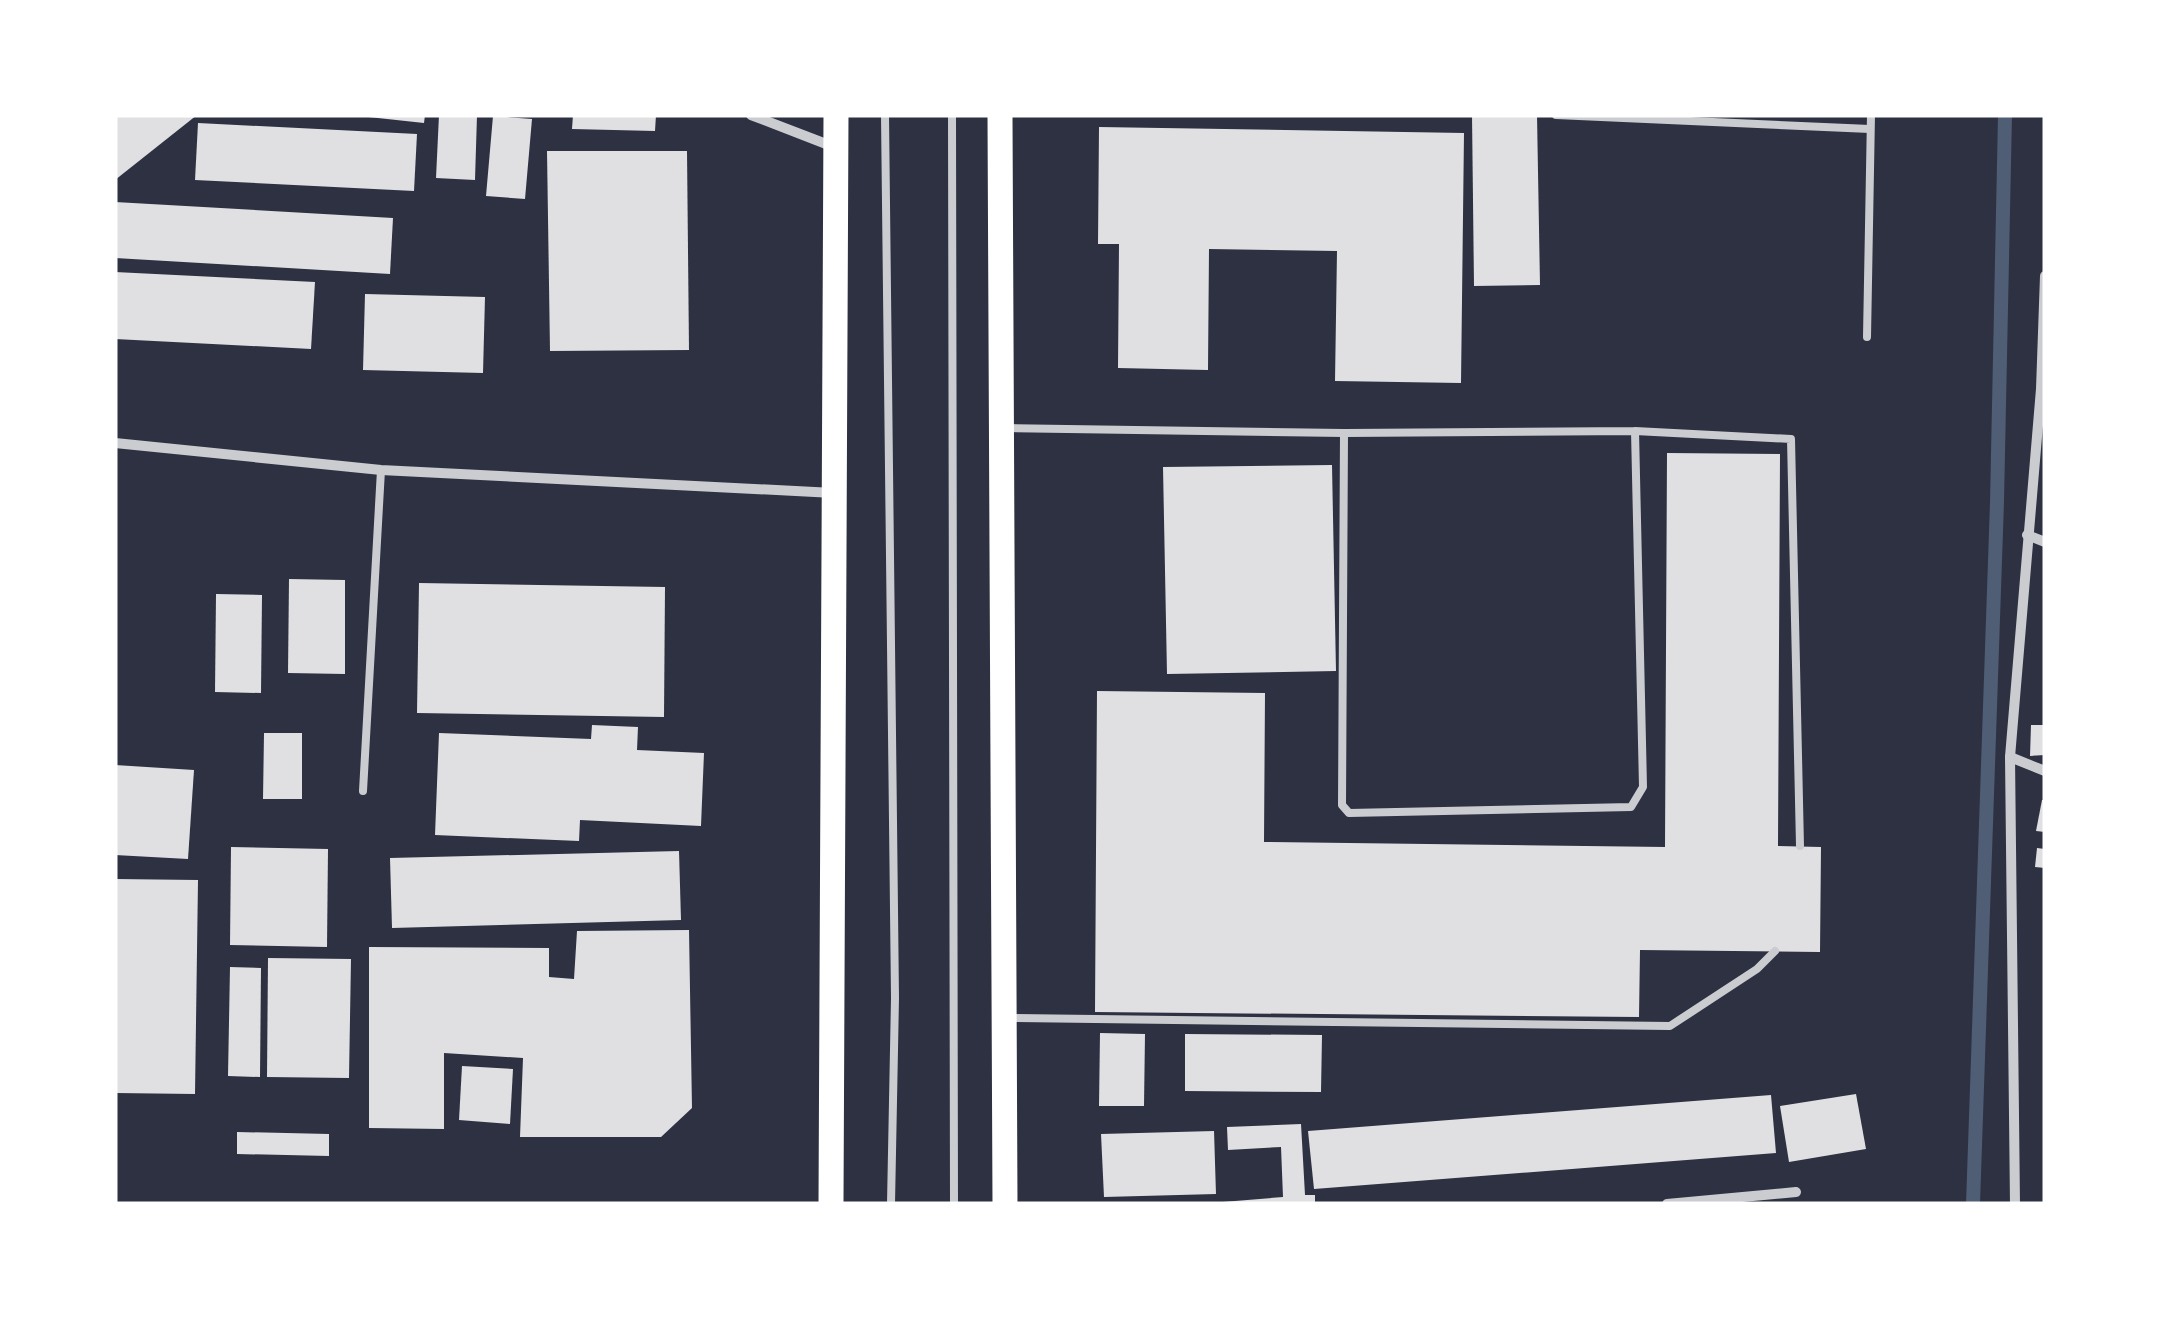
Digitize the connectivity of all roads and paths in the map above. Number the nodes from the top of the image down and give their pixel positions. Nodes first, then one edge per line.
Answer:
1 (751, 115) edge
2 (836, 115) edge
3 (885, 115) edge
4 (952, 115) edge
5 (1000, 115) edge
6 (1556, 115) edge
7 (1871, 115) edge
8 (1870, 129) junction
9 (836, 148) junction
10 (2045, 276) edge
11 (1867, 337) dead end
12 (1002, 428) junction
13 (1635, 431) junction
14 (1344, 433) junction
15 (115, 444) edge
16 (381, 470) junction
17 (835, 493) junction
18 (2027, 536) junction
19 (2045, 542) edge
20 (2010, 757) junction
21 (2045, 771) edge
22 (363, 791) dead end
23 (1800, 846) dead end
24 (1775, 951) dead end
25 (1005, 1018) junction
26 (1796, 1192) dead end
27 (831, 1204) edge
28 (891, 1204) edge
29 (954, 1204) edge
30 (1004, 1204) edge
31 (1666, 1204) edge
32 (2016, 1204) edge

1 - 9 street
2 - 9 main road
3 - 28 lane
4 - 29 lane
5 - 12 main road
6 - 8 lane
7 - 8 lane
8 - 11 lane
9 - 17 main road
10 - 18 street
12 - 14 lane
12 - 25 main road
13 - 14 lane
13 - 14 lane
13 - 23 lane
15 - 16 street
16 - 17 street
16 - 22 lane
17 - 27 main road
18 - 19 street
18 - 20 street
20 - 21 street
20 - 32 street
24 - 25 lane
25 - 30 main road
26 - 31 street

